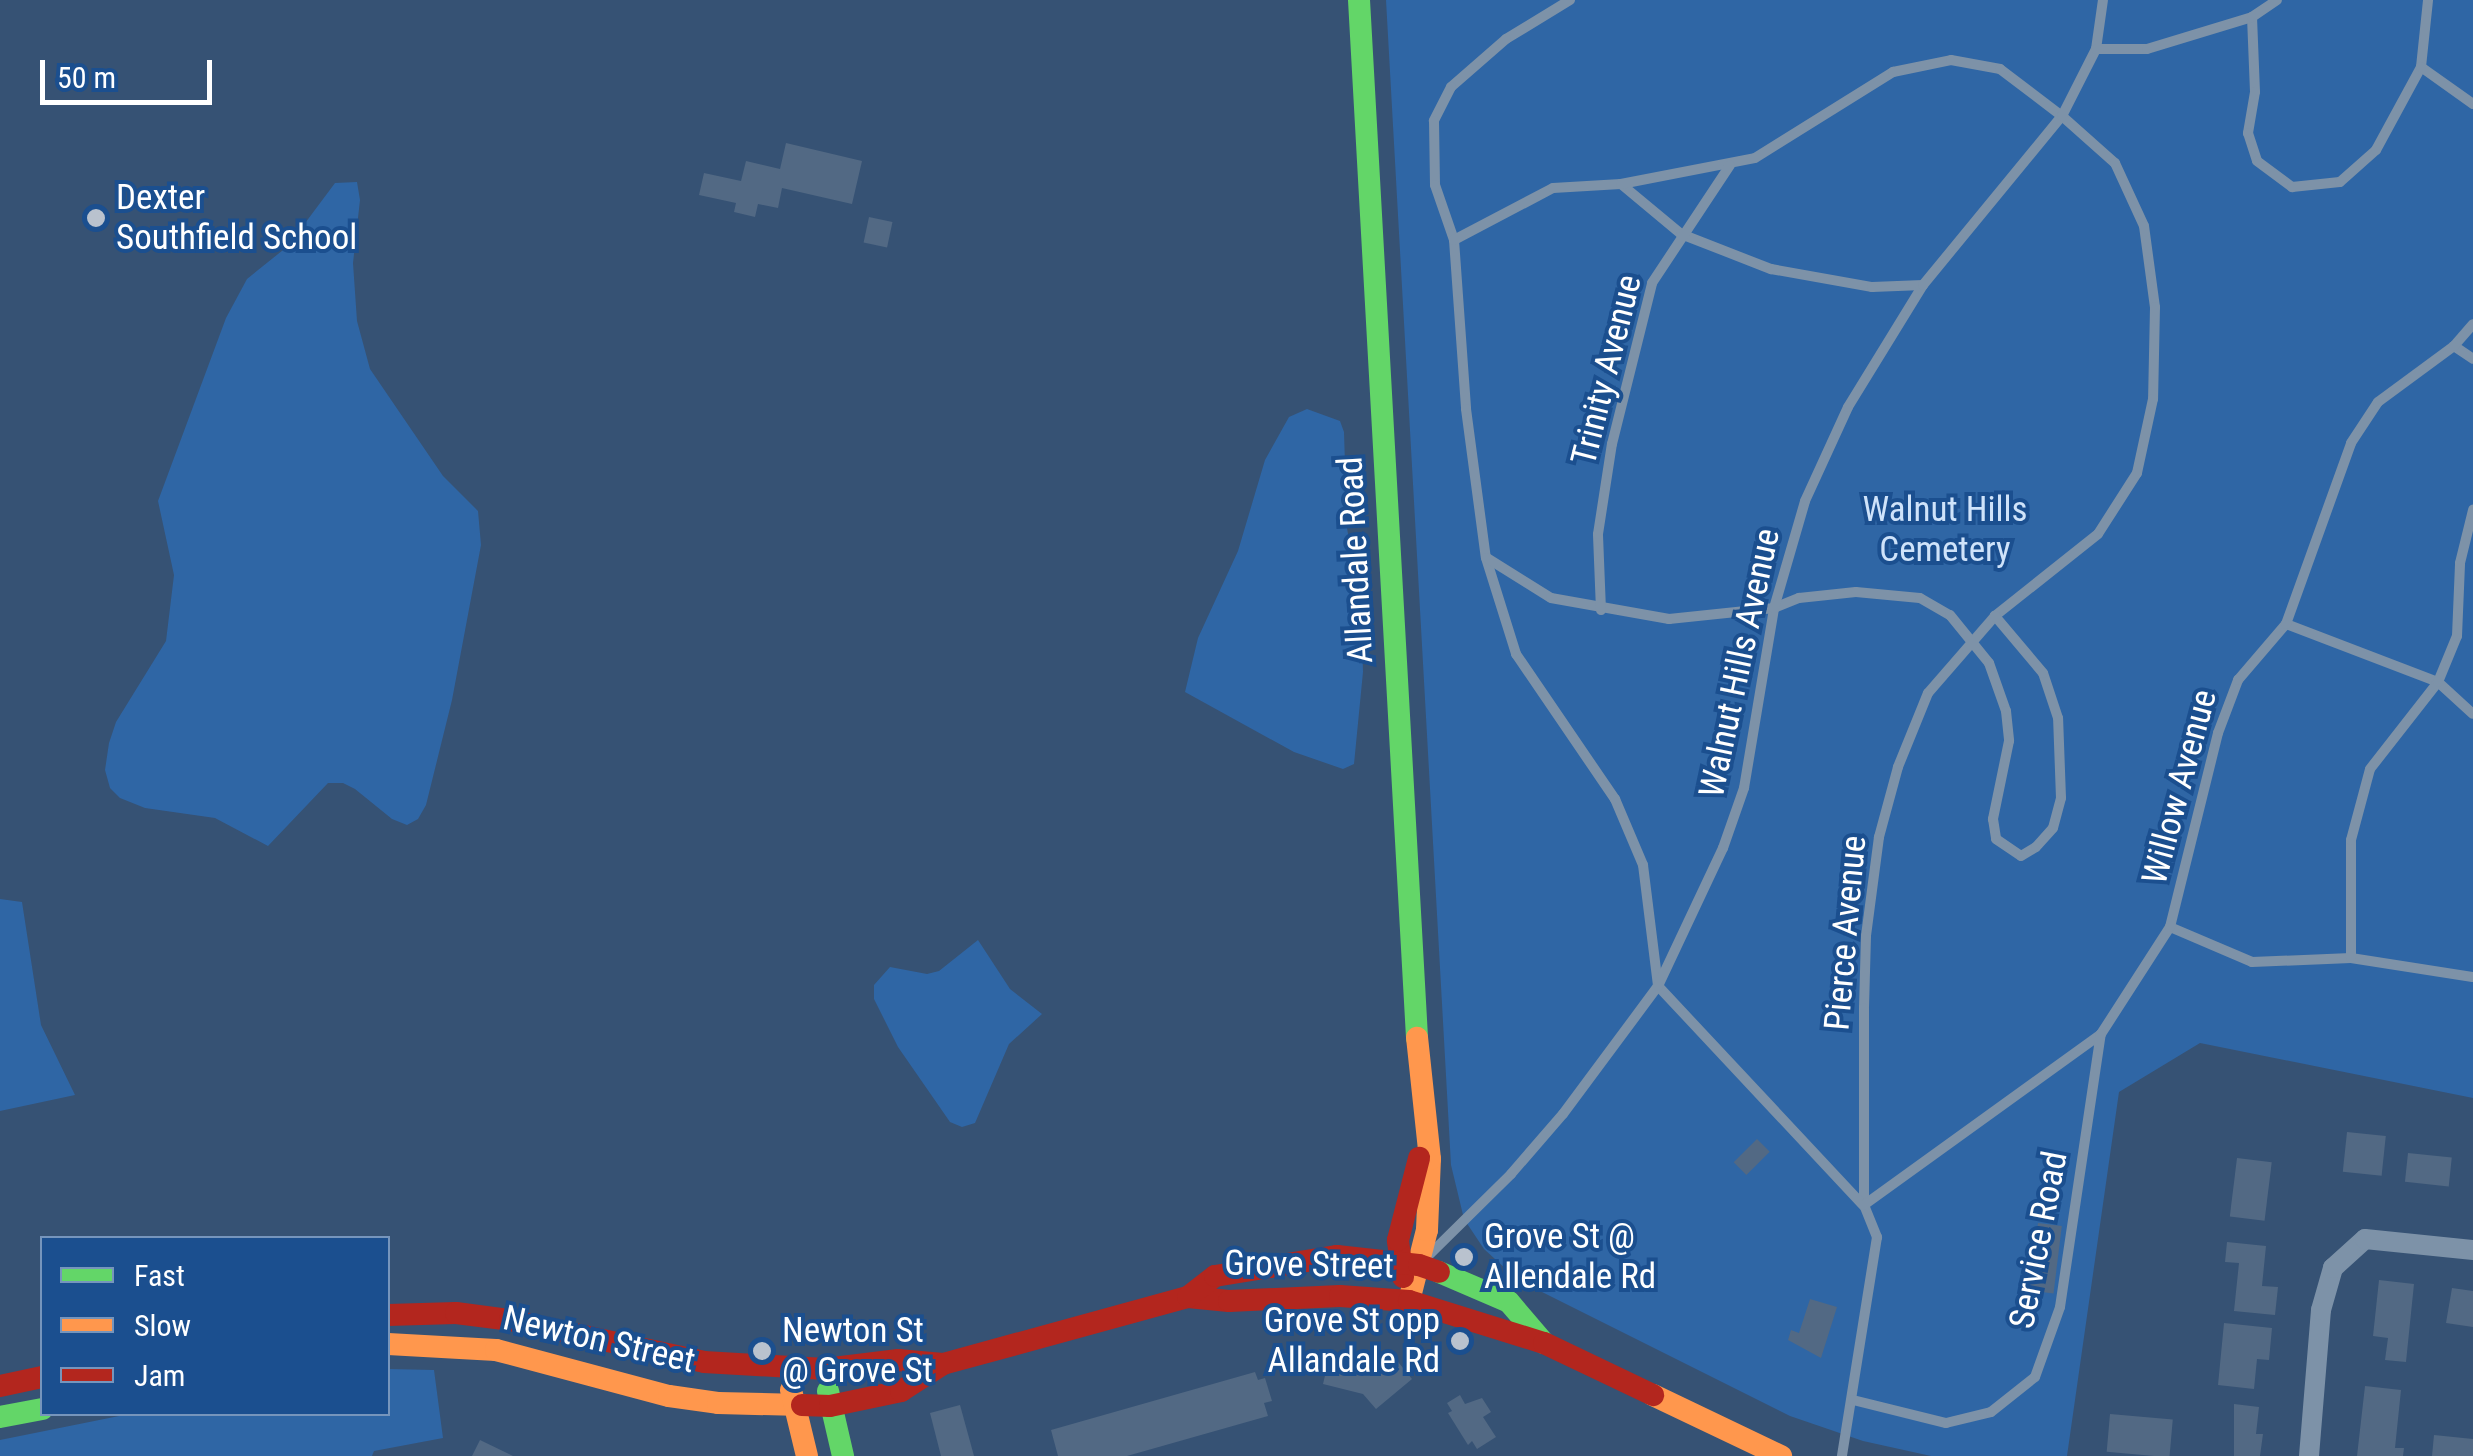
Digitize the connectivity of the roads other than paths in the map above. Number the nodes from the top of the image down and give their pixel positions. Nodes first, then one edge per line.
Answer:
1 (1359, 0) edge
2 (1570, 0) edge
3 (2103, 0) edge
4 (2277, 0) edge
5 (2428, 0) edge
6 (2252, 16) junction
7 (2096, 49) junction
8 (2420, 68) junction
9 (2473, 104) edge
10 (2062, 116) junction
11 (1730, 165) junction
12 (1621, 184) junction
13 (1681, 234) junction
14 (1454, 240) junction
15 (1923, 285) junction
16 (2473, 324) edge
17 (2454, 346) junction
18 (2473, 359) edge
19 (2473, 510) edge
20 (1486, 558) junction
21 (1774, 608) junction
22 (1600, 610) junction
23 (1995, 616) junction
24 (2286, 624) junction
25 (1971, 641) junction
26 (2438, 682) junction
27 (2473, 714) edge
28 (2170, 927) junction
29 (2352, 958) junction
30 (2473, 977) edge
31 (1658, 986) junction
32 (2101, 1034) junction
33 (1864, 1205) junction
34 (2473, 1250) edge
35 (1409, 1264) junction
36 (1245, 1268) junction
37 (1188, 1297) junction
38 (1250, 1297) junction
39 (1410, 1301) junction
40 (390, 1315) edge
41 (1544, 1343) junction
42 (390, 1344) edge
43 (943, 1364) junction
44 (789, 1369) junction
45 (825, 1370) junction
46 (40, 1378) edge
47 (0, 1386) edge
48 (1853, 1400) junction
49 (830, 1406) junction
50 (793, 1408) junction
51 (40, 1409) edge
52 (0, 1418) edge
53 (808, 1456) edge
54 (842, 1456) edge
55 (1780, 1456) edge
56 (1842, 1456) edge
57 (2309, 1456) edge

1 - 35 main road, Allandale Road
2 - 14 lane
3 - 7 lane, Walnut Hills Avenue
4 - 6 lane
5 - 8 lane
6 - 7 lane
6 - 8 lane
7 - 10 lane, Walnut Hills Avenue
8 - 9 lane
10 - 11 lane, Pierce Avenue
10 - 15 lane, Walnut Hills Avenue
10 - 23 lane, Pierce Avenue
11 - 12 lane, Pierce Avenue
11 - 13 lane, Trinity Avenue
12 - 13 lane
12 - 14 lane, Pierce Avenue
13 - 15 lane
13 - 22 lane, Trinity Avenue
14 - 20 lane
15 - 21 lane, Walnut Hills Avenue
16 - 17 lane, Willow Avenue
17 - 18 lane
17 - 24 lane, Willow Avenue
19 - 26 lane
20 - 22 lane
20 - 31 lane
21 - 22 lane
21 - 25 lane
21 - 31 lane, Walnut Hills Avenue
23 - 25 lane, Pierce Avenue
23 - 25 lane
24 - 26 lane
24 - 28 lane, Willow Avenue
25 - 33 lane, Pierce Avenue
26 - 27 lane
26 - 29 lane
28 - 29 lane
28 - 32 lane, Willow Avenue
29 - 30 lane
31 - 33 lane
31 - 35 lane, Walnut Hills Avenue
32 - 33 lane, Willow Avenue
32 - 48 lane, Service Road
33 - 48 lane, Pierce Avenue
34 - 57 street
35 - 36 main road, Grove Street
35 - 39 main road, Allandale Road
35 - 41 main road, Grove Street
36 - 37 main road, Grove Street
36 - 38 lane
37 - 38 main road, Grove Street
37 - 43 main road, Grove Street
38 - 39 main road, Grove Street
39 - 41 main road, Grove Street
40 - 44 main road, Newton Street
41 - 55 main road, Grove Street
42 - 50 main road, Newton Street
43 - 45 main road, Grove Street
43 - 49 main road, Grove Street
44 - 45 main road, Newton Street
44 - 50 main road
45 - 49 main road
46 - 47 main road
48 - 56 lane, Pierce Avenue
49 - 50 main road, Newton Street
49 - 54 main road
50 - 53 main road
51 - 52 main road

